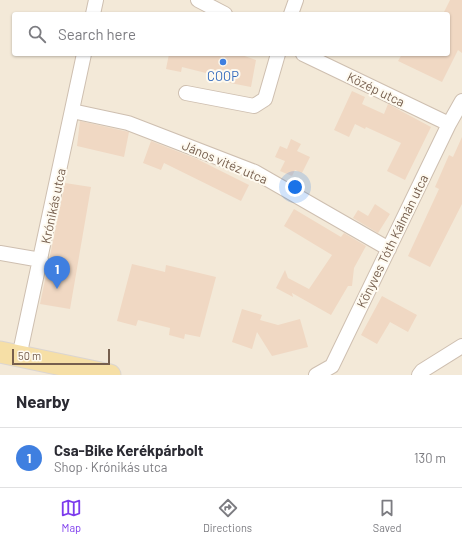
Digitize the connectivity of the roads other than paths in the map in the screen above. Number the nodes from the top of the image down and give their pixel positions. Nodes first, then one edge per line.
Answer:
1 (96, 0) edge
2 (198, 0) edge
3 (296, 0) edge
4 (93, 12) edge
5 (221, 12) edge
6 (292, 12) edge
7 (84, 56) edge
8 (277, 56) edge
9 (307, 56) edge
10 (186, 93) dead end
11 (462, 101) edge
12 (72, 111) junction
13 (449, 124) junction
14 (389, 248) junction
15 (0, 253) edge
16 (41, 260) junction
17 (462, 346) edge
18 (10, 355) edge
19 (110, 375) edge
20 (316, 375) edge
21 (419, 375) edge

1 - 4 street
2 - 5 street
3 - 6 street
7 - 12 street, Krónikás utca
8 - 10 street
9 - 13 street, Közép utca
11 - 13 street, Könyves Tóth Kálmán utca
12 - 14 street, János vitéz utca
12 - 16 street, Krónikás utca
13 - 14 street, Könyves Tóth Kálmán utca
14 - 20 street, Könyves Tóth Kálmán utca
15 - 16 street
16 - 18 street, Krónikás utca
17 - 21 street
18 - 19 main road

